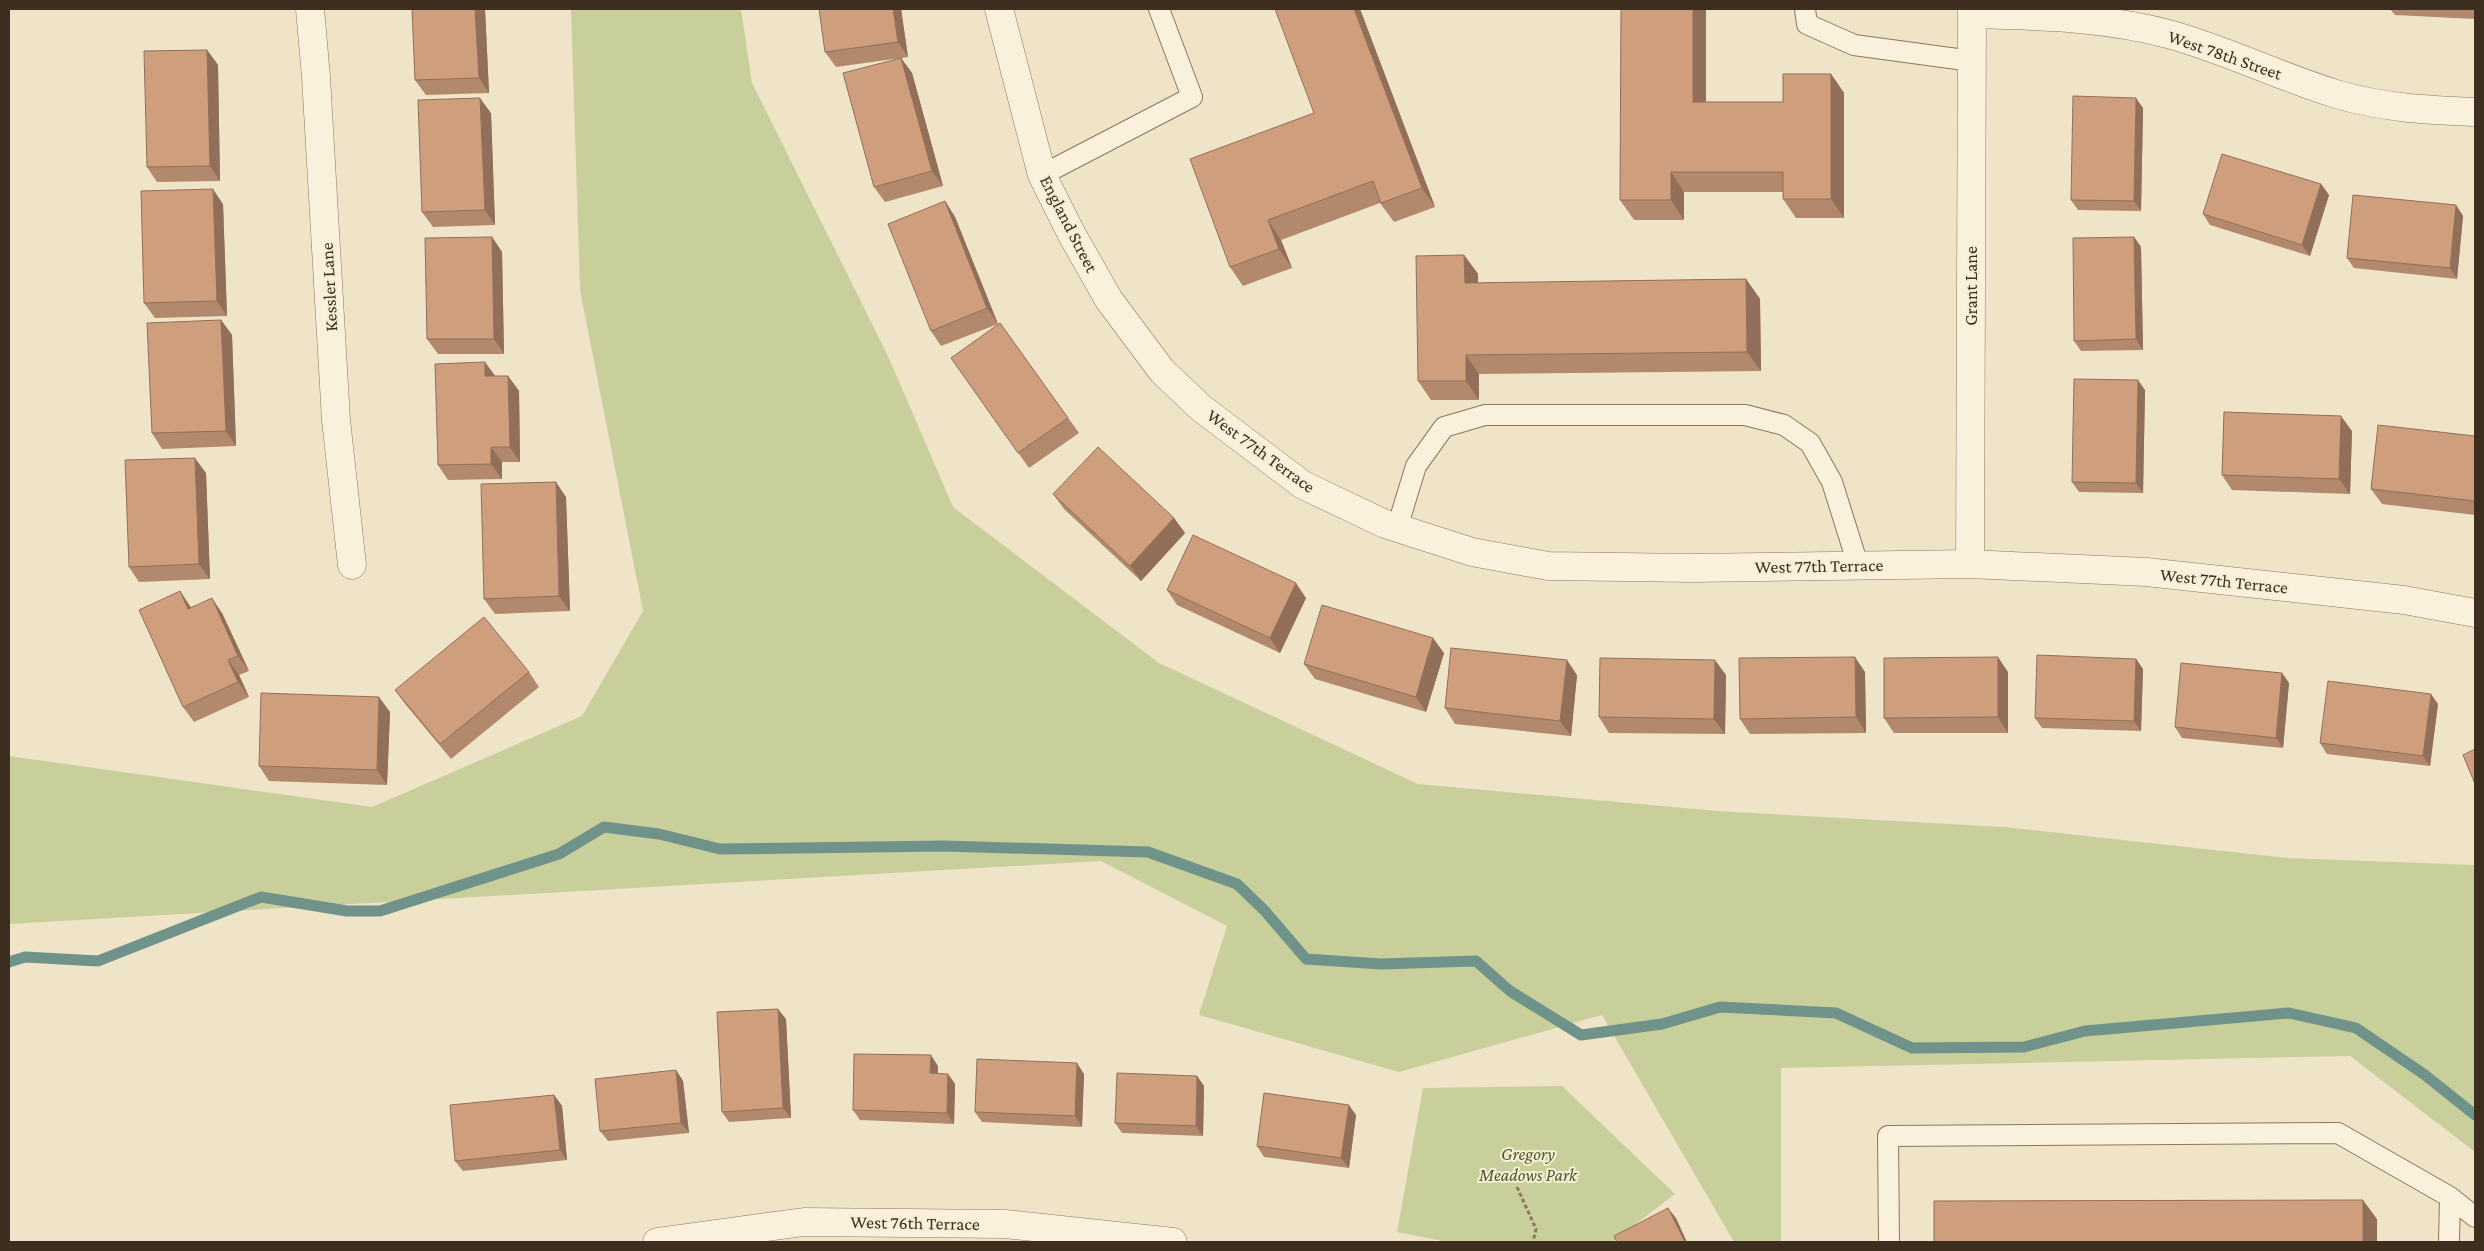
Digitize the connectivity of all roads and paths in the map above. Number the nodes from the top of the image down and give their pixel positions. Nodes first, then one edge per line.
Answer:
1 (310, 9) edge
2 (999, 9) edge
3 (1160, 9) edge
4 (1805, 9) edge
5 (1972, 11) edge
6 (1972, 61) junction
7 (2475, 112) edge
8 (1042, 175) junction
9 (1201, 408) joint
10 (1397, 528) junction
11 (1970, 564) junction
12 (352, 565) dead end
13 (1858, 565) junction
14 (2475, 613) edge
15 (1517, 1187) dead end
16 (2450, 1197) junction
17 (2475, 1217) edge
18 (657, 1242) edge
19 (1173, 1242) edge
20 (1533, 1242) edge
21 (1889, 1242) edge
22 (2449, 1242) edge

1 - 12 street, Kessler Lane
2 - 8 street, England Street
3 - 8 lane
4 - 6 lane
5 - 6 street, Grant Lane
5 - 7 street, West 78th Street
6 - 11 street, Grant Lane
8 - 9 street, England Street
9 - 10 street, West 77th Terrace
10 - 13 street, West 77th Terrace
10 - 13 lane
11 - 13 street, West 77th Terrace
11 - 14 street, West 77th Terrace
15 - 20 path
16 - 17 lane
16 - 21 lane
16 - 22 lane
18 - 19 street, West 76th Terrace

